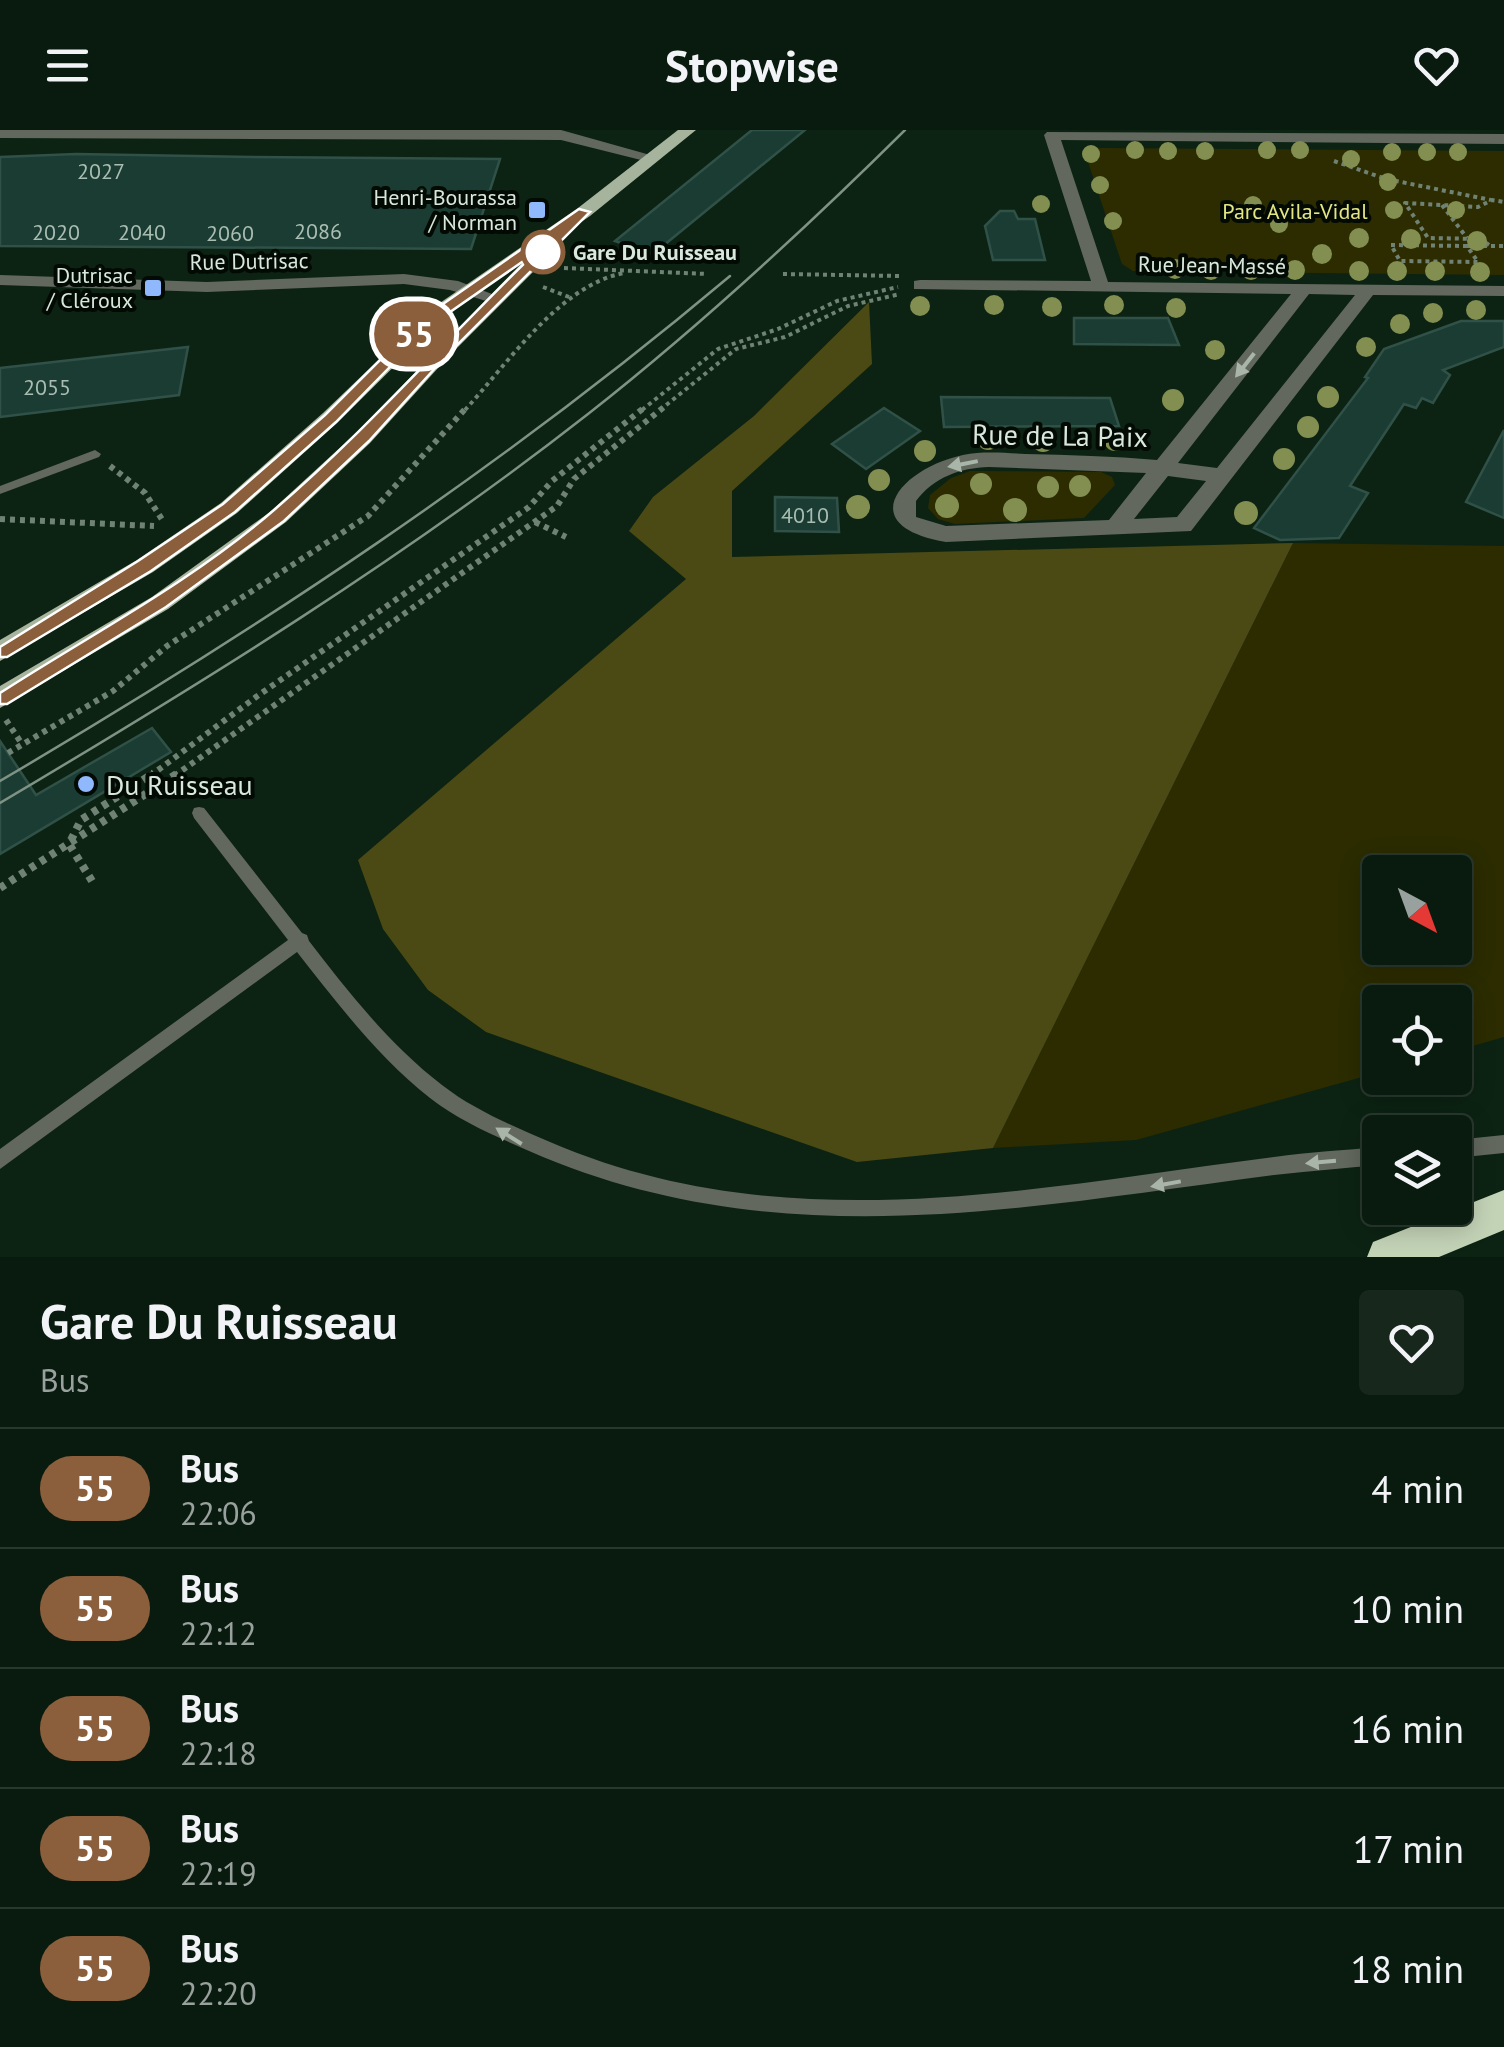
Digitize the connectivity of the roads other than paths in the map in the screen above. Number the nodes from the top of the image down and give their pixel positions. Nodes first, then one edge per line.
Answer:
1 (688, 130) edge
2 (0, 132) edge
3 (1504, 139) edge
4 (653, 158) junction
5 (584, 212) junction
6 (0, 280) edge
7 (920, 285) road end
8 (1101, 286) junction
9 (1305, 288) junction
10 (469, 290) junction
11 (1368, 290) junction
12 (1504, 291) edge
13 (496, 299) junction
14 (95, 454) road end
15 (1165, 466) junction
16 (1224, 476) junction
17 (0, 490) edge
18 (1116, 526) junction
19 (0, 652) edge
20 (3, 709) edge
21 (199, 813) dead end
22 (301, 940) junction
23 (1504, 1144) edge
24 (1472, 1147) edge
25 (1362, 1158) edge
26 (0, 1160) edge
27 (1504, 1210) edge
28 (1388, 1257) edge

1 - 4 main road
2 - 4 street
3 - 8 street
4 - 5 main road
5 - 10 main road
5 - 13 main road
6 - 10 street, Rue Dutrisac
7 - 8 street, Rue Jean-Massé
8 - 9 street, Rue Jean-Massé
9 - 11 street, Rue Jean-Massé
9 -> 15 street, Rue de La Paix
10 - 13 street, Rue Dutrisac
10 - 19 main road
11 - 12 street, Rue Jean-Massé
11 - 16 street, Rue de La Paix
13 - 20 main road
14 - 17 lane
15 - 16 street, Rue de La Paix
15 - 18 street, Rue de La Paix
15 -> 18 street, Rue de La Paix
16 - 18 street, Rue de La Paix
21 - 22 lane
25 -> 22 lane
22 - 26 lane
23 - 24 lane
27 - 28 highway

